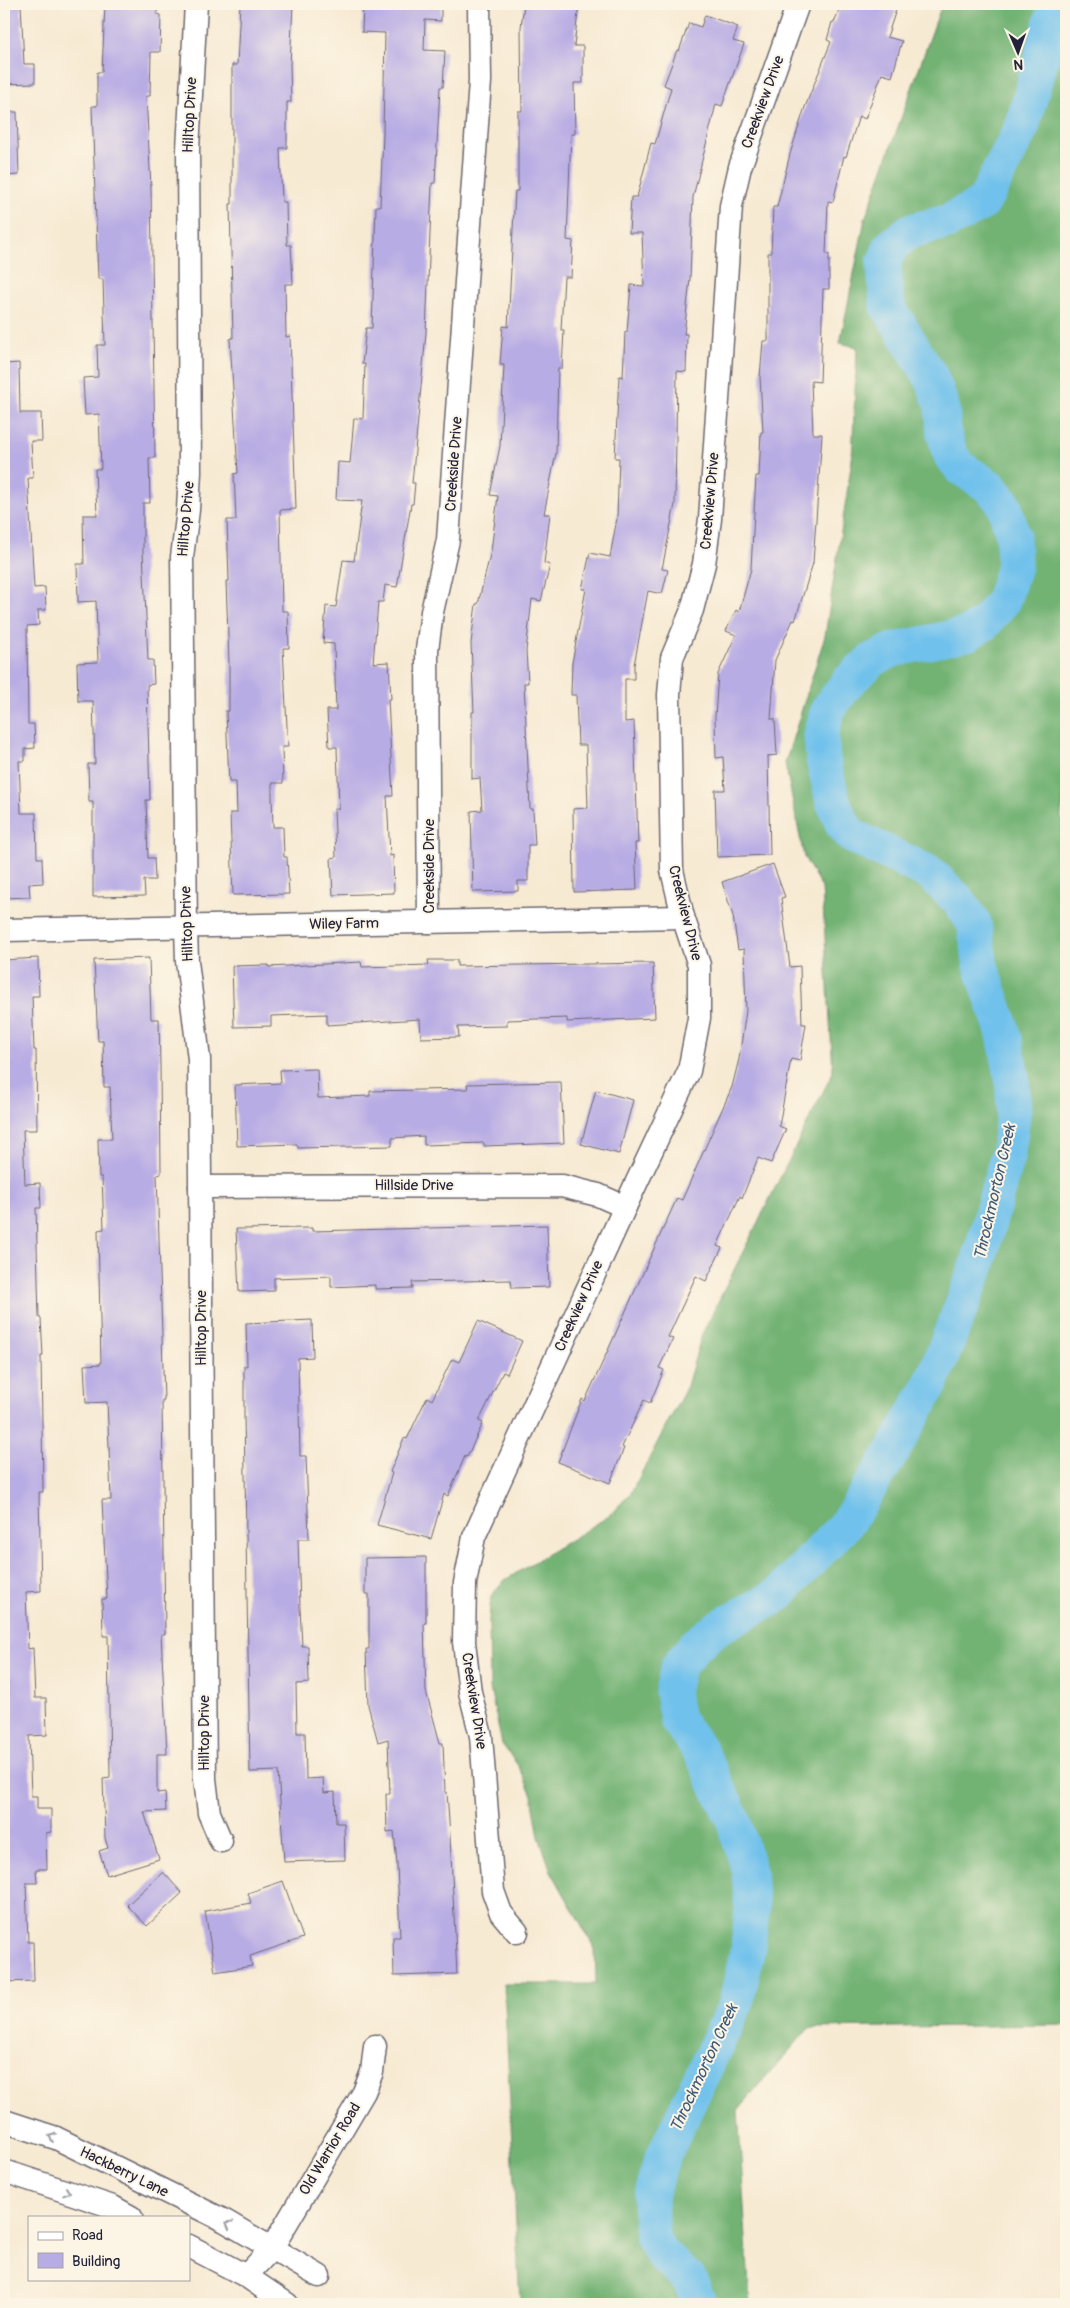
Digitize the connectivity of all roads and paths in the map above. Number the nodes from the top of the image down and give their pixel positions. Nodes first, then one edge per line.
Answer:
1 (196, 4) edge
2 (479, 4) edge
3 (798, 4) edge
4 (683, 917) junction
5 (429, 922) junction
6 (186, 927) junction
7 (4, 930) edge
8 (200, 1187) junction
9 (624, 1206) junction
10 (221, 1841) dead end
11 (517, 1932) dead end
12 (375, 2046) dead end
13 (4, 2121) edge
14 (4, 2171) edge
15 (129, 2216) edge
16 (190, 2247) edge
17 (272, 2248) junction
18 (246, 2276) junction
19 (319, 2276) dead end
20 (287, 2304) edge

1 - 6 street, Hilltop Drive
2 - 5 street, Creekside Drive
3 - 4 street, Creekview Drive
4 - 5 street, Wiley Farm
4 - 9 street, Creekview Drive
5 - 6 street, Wiley Farm
6 - 7 street, Wiley Farm
6 - 8 street, Hilltop Drive
8 - 9 street, Hillside Drive
8 - 10 street, Hilltop Drive
9 - 11 street, Creekview Drive
12 - 17 street, Old Warrior Road
17 -> 13 street, Hackberry Lane
14 -> 15 street
16 - 18 street
17 - 18 street, Old Warrior Road
17 - 19 street, Hackberry Lane
18 - 20 street

